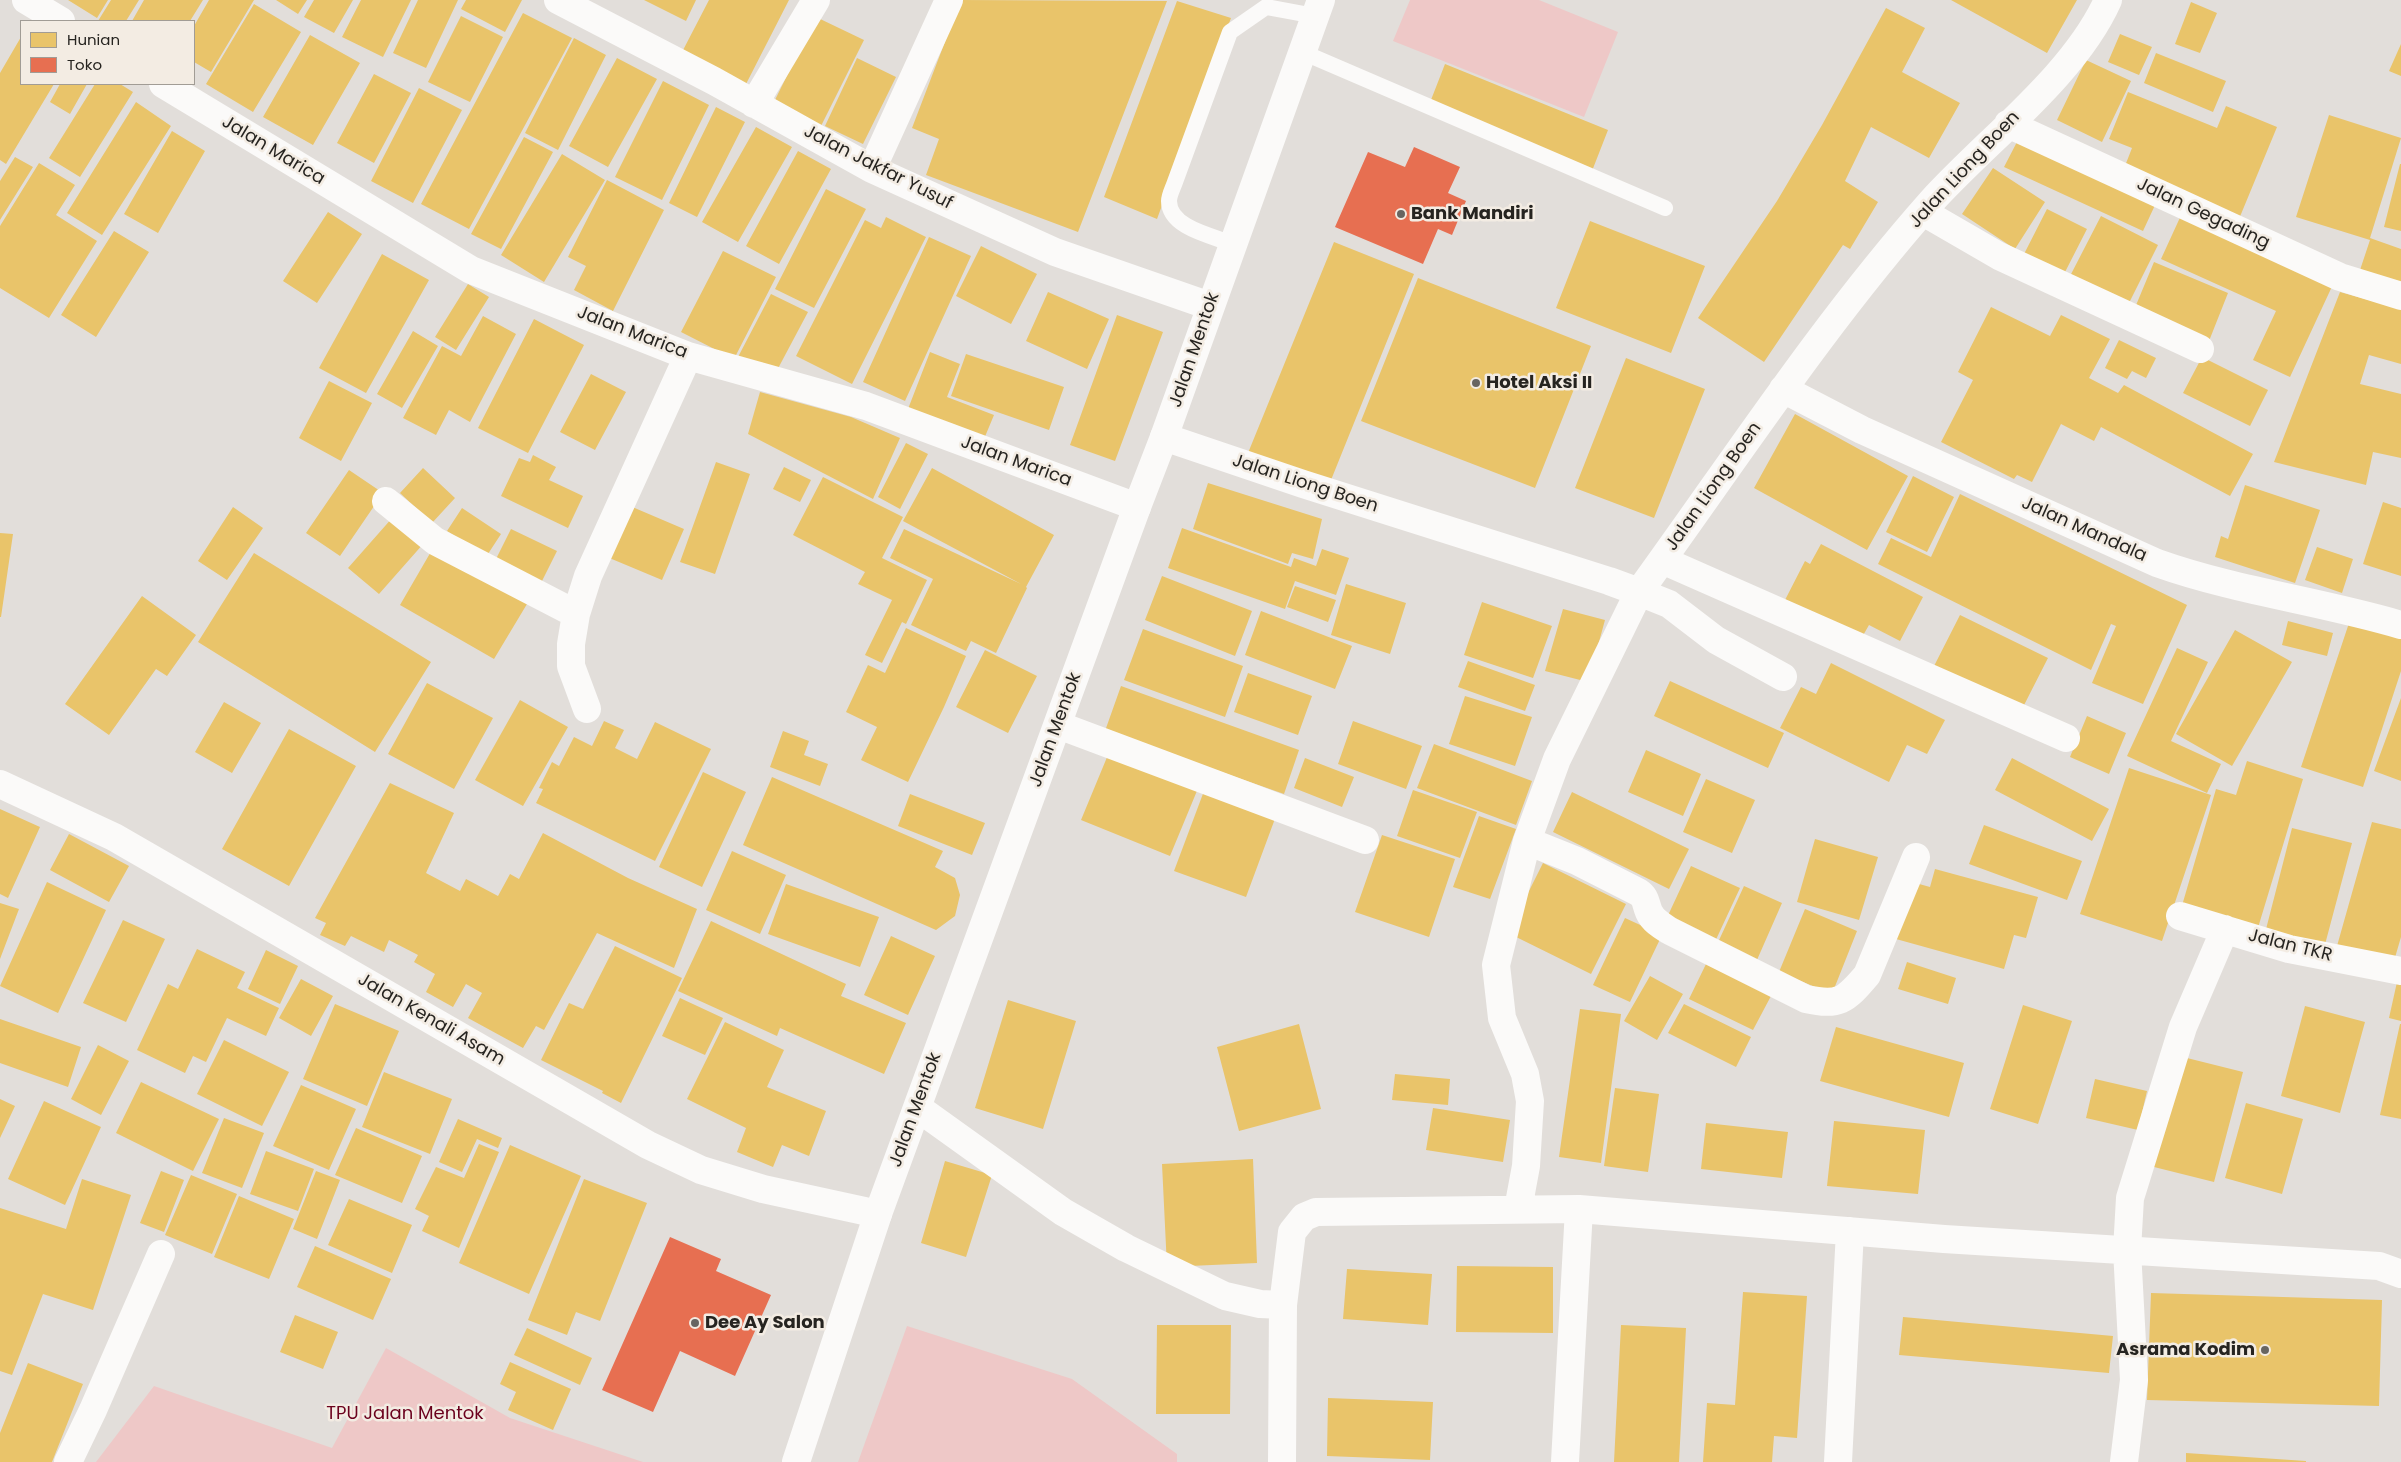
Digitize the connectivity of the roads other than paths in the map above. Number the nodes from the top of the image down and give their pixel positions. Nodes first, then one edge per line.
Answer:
1 (26, 0) edge
2 (558, 0) edge
3 (816, 0) edge
4 (949, 0) edge
5 (2108, 0) edge
6 (1318, 8) edge
7 (59, 20) edge
8 (1302, 52) junction
9 (165, 85) edge
10 (754, 104) junction
11 (2008, 124) junction
12 (872, 169) junction
13 (1665, 208) dead end
14 (1923, 212) junction
15 (1233, 244) junction
16 (2401, 296) edge
17 (1210, 306) junction
18 (2200, 349) dead end
19 (688, 356) junction
20 (1783, 389) junction
21 (1164, 437) junction
22 (386, 501) dead end
23 (1137, 507) junction
24 (1662, 560) junction
25 (1639, 592) junction
26 (576, 614) junction
27 (2401, 625) edge
28 (1783, 677) dead end
29 (587, 709) dead end
30 (1058, 725) junction
31 (2066, 738) dead end
32 (0, 784) edge
33 (1365, 840) dead end
34 (1527, 841) junction
35 (1916, 857) dead end
36 (2180, 916) dead end
37 (2225, 929) junction
38 (2401, 971) edge
39 (918, 1108) junction
40 (1518, 1209) junction
41 (1579, 1209) junction
42 (878, 1214) junction
43 (1850, 1232) junction
44 (2127, 1250) junction
45 (161, 1254) dead end
46 (2401, 1274) edge
47 (1283, 1305) junction
48 (68, 1462) edge
49 (796, 1462) edge
50 (1282, 1462) edge
51 (1565, 1462) edge
52 (1838, 1462) edge
53 (2124, 1462) edge

1 - 7 main road
2 - 10 main road, Jalan Jakfar Yusuf
3 - 10 main road
4 - 12 main road
5 - 11 main road, Jalan Liong Boen
6 - 8 main road, Jalan Mentok
6 - 15 lane
8 - 13 lane
8 - 15 main road, Jalan Mentok
9 - 19 main road, Jalan Marica
10 - 12 main road, Jalan Jakfar Yusuf
11 - 14 main road, Jalan Liong Boen
11 - 16 main road, Jalan Gegading
12 - 17 main road, Jalan Jakfar Yusuf
14 - 18 main road
14 - 20 main road, Jalan Liong Boen
15 - 17 main road, Jalan Mentok
17 - 21 main road, Jalan Mentok
19 - 23 main road, Jalan Marica
19 - 26 main road
20 - 24 main road, Jalan Liong Boen
20 - 27 main road, Jalan Mandala
21 - 23 main road, Jalan Mentok
21 - 25 main road, Jalan Liong Boen
22 - 26 main road
23 - 30 main road, Jalan Mentok
24 - 25 main road, Jalan Liong Boen
24 - 31 main road
25 - 28 main road
25 - 34 main road
26 - 29 main road
30 - 33 main road
30 - 39 main road, Jalan Mentok
32 - 42 main road, Jalan Kenali Asam
34 - 35 main road
34 - 40 main road
36 - 37 main road, Jalan TKR
37 - 38 main road, Jalan TKR
37 - 44 main road
39 - 42 main road, Jalan Mentok
39 - 47 main road
40 - 41 main road
40 - 47 main road
41 - 43 main road
41 - 51 main road
42 - 49 main road, Jalan Mentok
43 - 44 main road
43 - 52 main road
44 - 46 main road
44 - 53 main road
45 - 48 main road
47 - 50 main road

